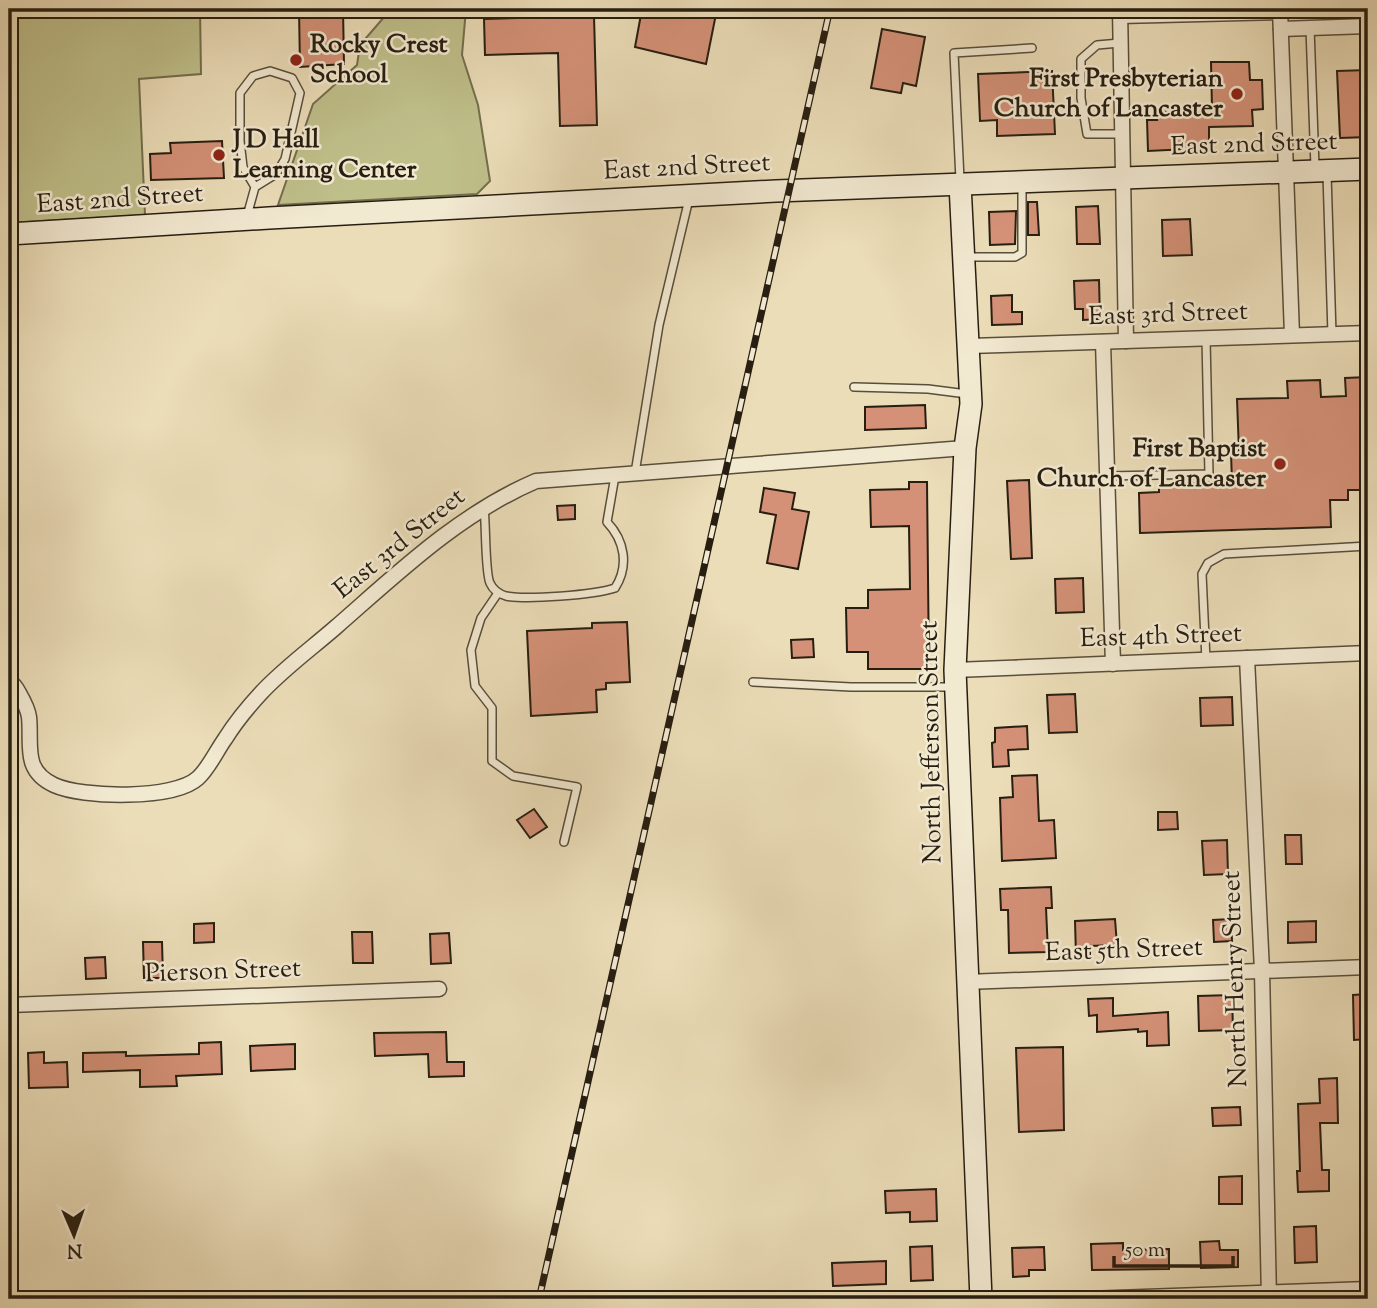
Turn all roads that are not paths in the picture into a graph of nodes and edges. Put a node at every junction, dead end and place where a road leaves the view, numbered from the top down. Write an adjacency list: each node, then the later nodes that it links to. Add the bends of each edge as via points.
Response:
1 (1280, 10): 2 (street); 5 (street)
2 (1120, 12): 6 (street)
3 (1368, 26): 4 (street)
4 (1310, 28): 5 (street); 10 (lane)
5 (1281, 29): 11 (street)
6 (1120, 43): 8 (street); 8 (lane, via 1097,45 1081,59 1081,99 1087,134)
7 (1032, 48): 14 (lane, via 954,53)
8 (1121, 134): 12 (street)
9 (1368, 169): 10 (street, East 2nd Street)
10 (1321, 171): 11 (street, East 2nd Street); 21 (lane)
11 (1286, 172): 12 (street, East 2nd Street); 22 (street)
12 (1122, 178): 13 (street, East 2nd Street); 24 (street)
13 (1021, 182): 14 (street, East 2nd Street); 19 (lane, via 1022,253)
14 (960, 184): 16 (street, East 2nd Street); 19 (street, North Jefferson Street)
15 (255, 187): 15 (lane, via 276,174 285,159 300,93 292,78 270,71 253,76 240,93 243,167); 17 (lane)
16 (690, 195): 17 (street, East 2nd Street); 30 (lane, via 659,326)
17 (246, 219): 18 (street, East 2nd Street)
18 (9, 234)
19 (964, 257): 26 (street, North Jefferson Street)
20 (1368, 333): 21 (street, East 3rd Street)
21 (1332, 334): 22 (street, East 3rd Street)
22 (1292, 335): 23 (street, East 3rd Street)
23 (1206, 338): 24 (street, East 3rd Street); 32 (lane, via 1209,474)
24 (1125, 341): 25 (street, East 3rd Street)
25 (1103, 342): 26 (street, East 3rd Street); 32 (street)
26 (969, 346): 28 (street, North Jefferson Street)
27 (854, 387): 28 (lane)
28 (971, 394): 29 (street, North Jefferson Street)
29 (965, 448): 30 (street, East 3rd Street); 40 (street, North Jefferson Street)
30 (635, 473): 31 (street, East 3rd Street)
31 (615, 475): 33 (street, East 3rd Street, via 536,481); 35 (lane, via 607,522 620,540 624,562 615,588 600,593)
32 (1107, 476): 39 (street)
33 (484, 507): 35 (lane, via 488,579); 41 (street, East 3rd Street, via 423,552 263,691 198,778 174,790 90,794 57,787 38,777 28,738 29,716)
34 (1368, 546): 38 (lane, via 1224,554 1208,562 1202,574)
35 (498, 593): 43 (lane, via 481,618 471,650 475,686 492,708 492,761 513,776 577,787)
36 (1368, 653): 37 (street, East 4th Street)
37 (1247, 658): 38 (street, East 4th Street); 45 (street, North Henry Street)
38 (1206, 660): 39 (street, East 4th Street)
39 (1113, 664): 40 (street, East 4th Street)
40 (956, 678): 42 (lane, via 851,687); 46 (street, North Jefferson Street)
41 (9, 681)
42 (753, 682)
43 (564, 842)
44 (1368, 967): 45 (street, East 5th Street)
45 (1262, 971): 46 (street, East 5th Street); 50 (street, North Henry Street)
46 (966, 982): 51 (street, North Jefferson Street)
47 (439, 989): 48 (street, Pierson Street)
48 (9, 1005)
49 (1368, 1289): 50 (street)
50 (1269, 1296): 52 (street)
51 (981, 1299)
52 (1087, 1299)

